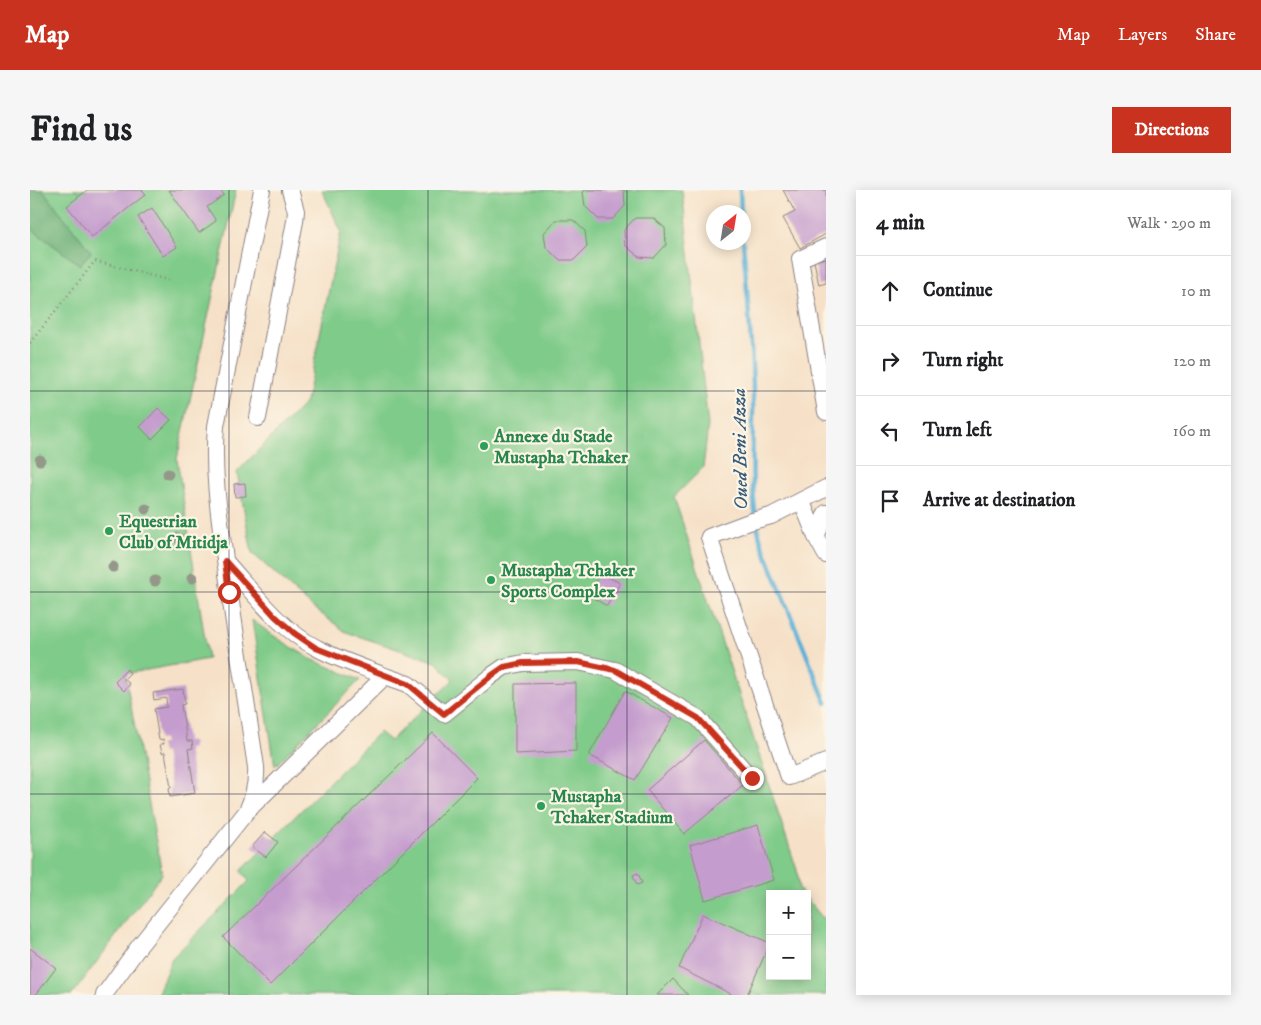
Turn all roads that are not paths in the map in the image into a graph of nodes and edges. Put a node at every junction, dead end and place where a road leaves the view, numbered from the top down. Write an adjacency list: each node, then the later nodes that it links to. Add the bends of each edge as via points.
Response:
1 (262, 190): 11 (street, via 216,426 214,474)
2 (290, 190): 5 (street, via 296,211 295,221)
3 (826, 247): 4 (street, via 800,259)
4 (826, 412)
5 (258, 418)
6 (826, 488): 7 (street)
7 (802, 502): 9 (street); 13 (street, via 772,516 709,537 789,777)
8 (826, 513): 9 (street)
9 (816, 537): 10 (street)
10 (826, 555)
11 (225, 561): 12 (street, via 294,633 316,648); 15 (street, via 256,767 255,790)
12 (385, 676): 14 (street, via 408,684 444,714 504,667 523,663 578,662 615,670 698,718); 15 (street)
13 (826, 762)
14 (752, 778)
15 (247, 811): 16 (street)
16 (140, 945): 17 (street); 18 (street)
17 (104, 995)
18 (119, 995)

